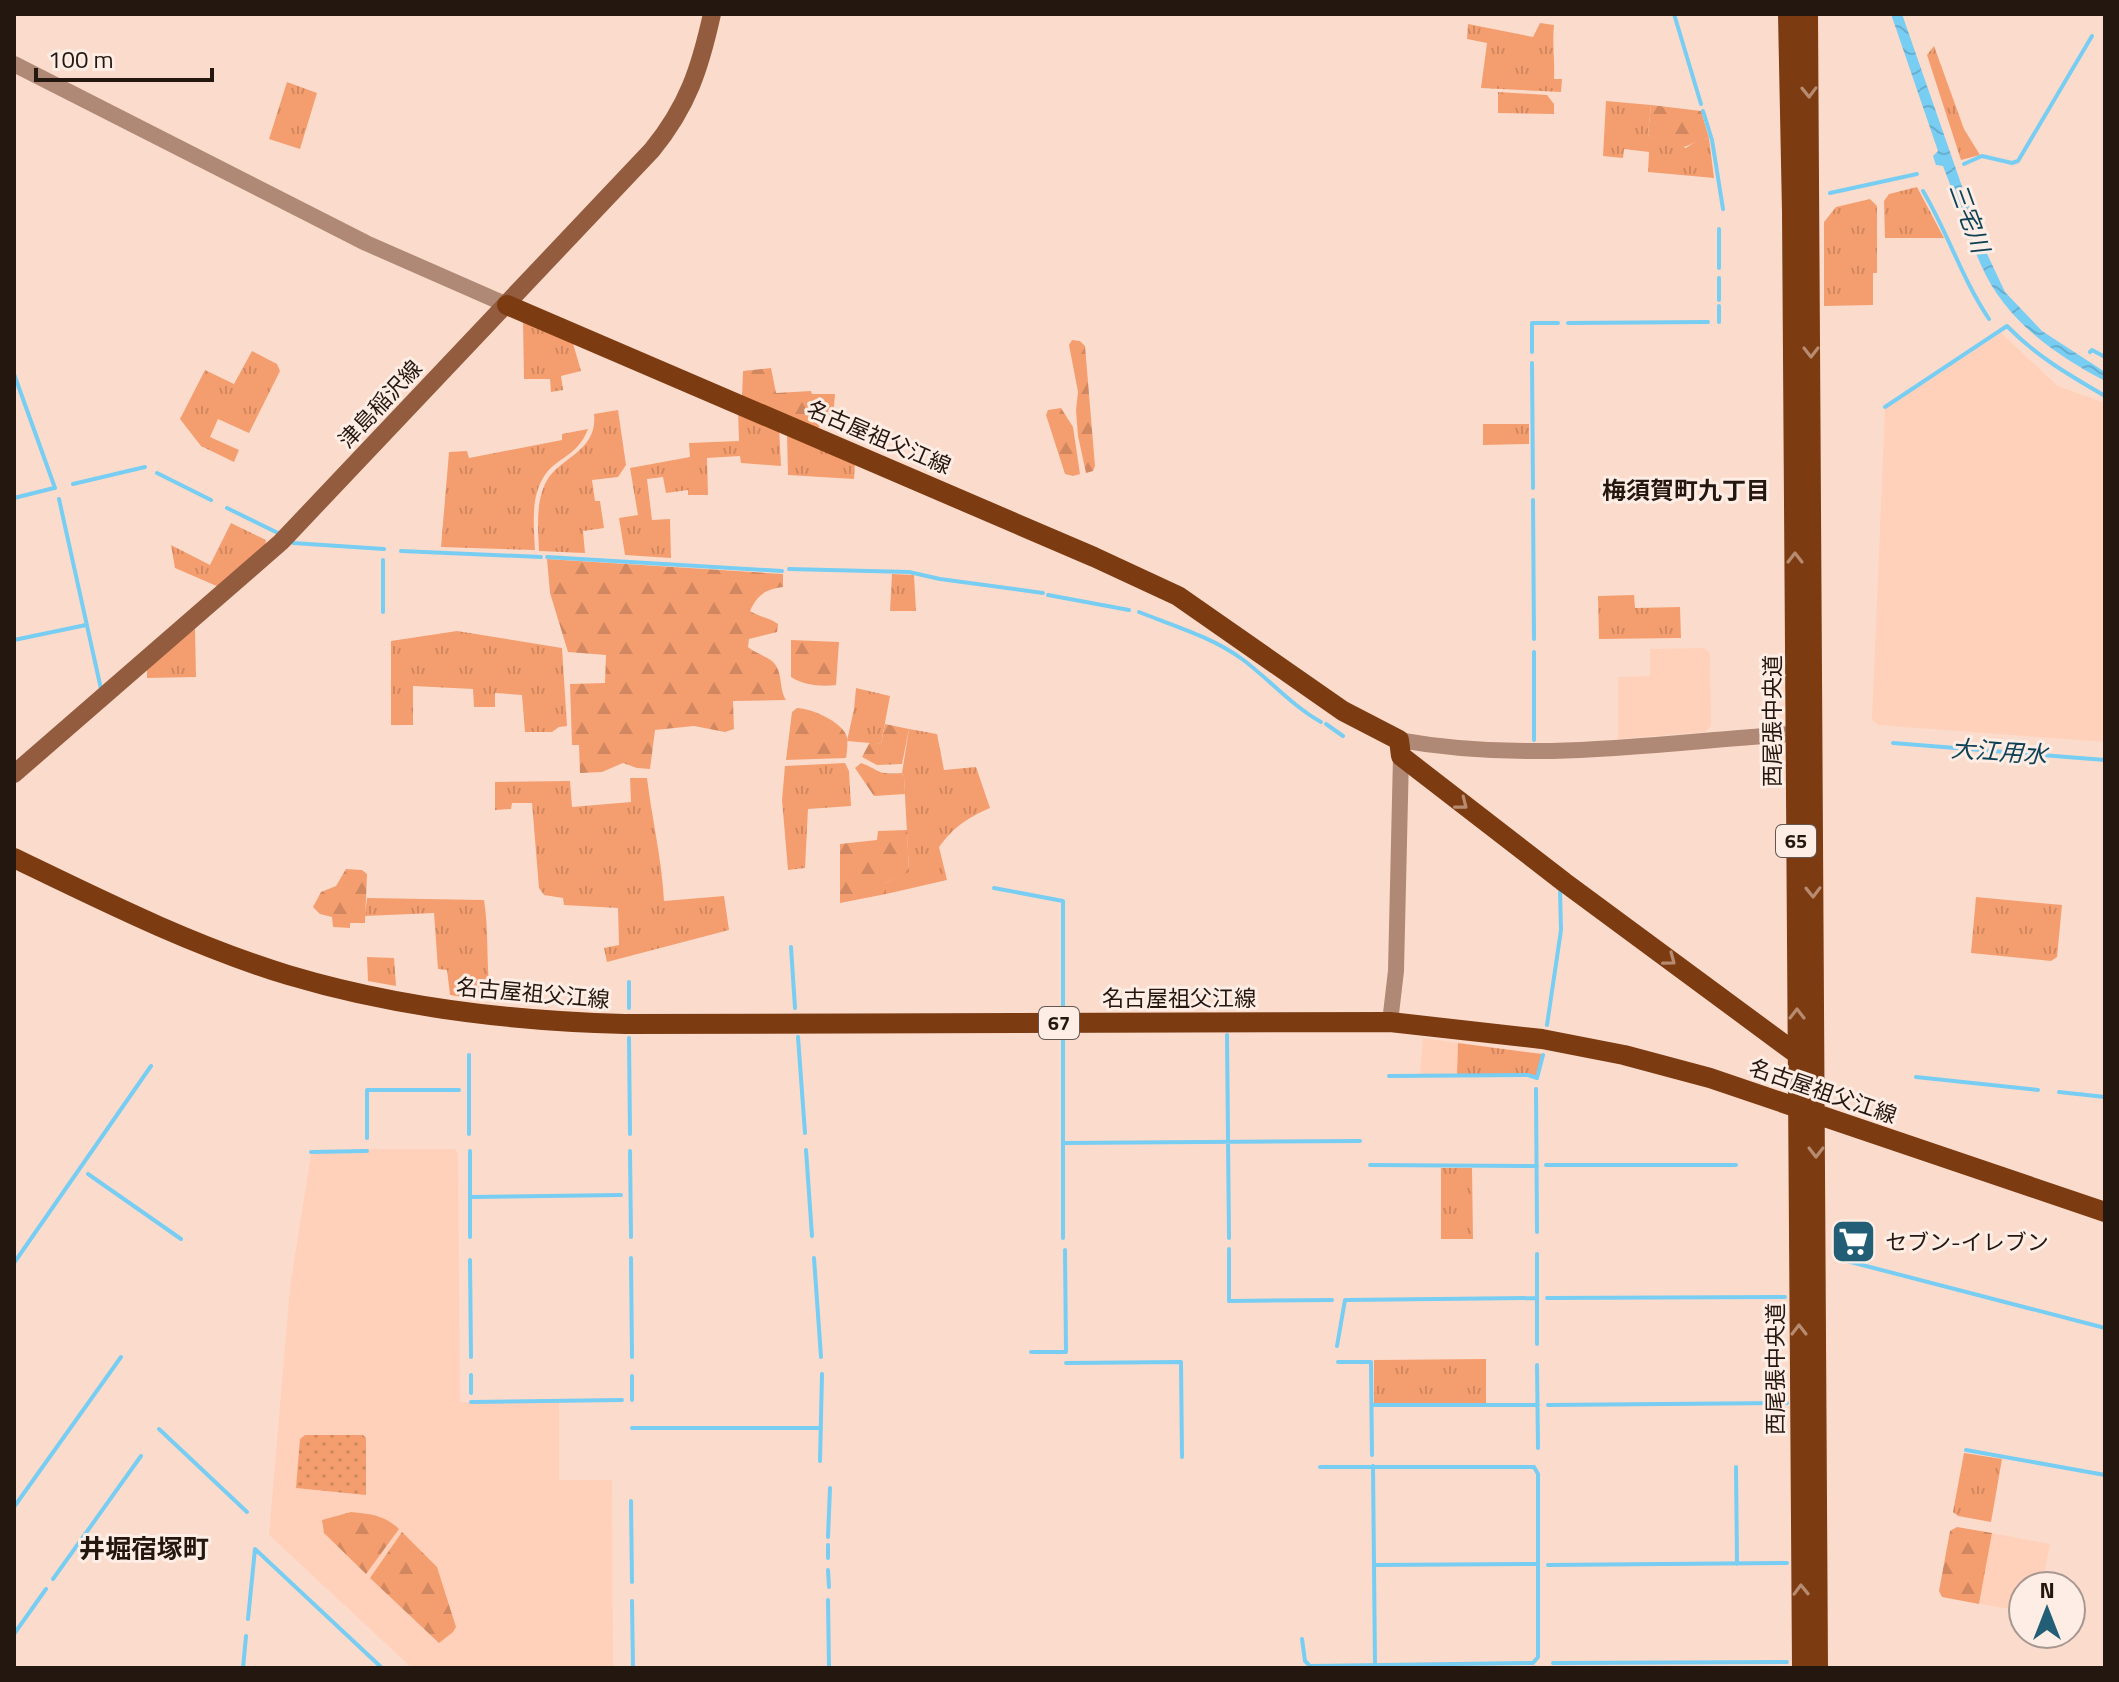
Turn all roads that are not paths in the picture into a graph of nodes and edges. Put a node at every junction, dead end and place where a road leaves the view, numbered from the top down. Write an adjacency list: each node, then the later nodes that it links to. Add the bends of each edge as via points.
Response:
1 (712, 14): 5 (main road, 津島稲沢線, via 694,84 670,128)
2 (1788, 14): 6 (main road, 西尾張中央道 / 65, one-way to 2)
3 (1808, 14): 6 (main road, 西尾張中央道 / 65, one-way to 6, via 1811,208)
4 (14, 64): 5 (street, via 366,243)
5 (507, 305): 7 (main road, 名古屋祖父江線, via 1178,596); 8 (main road, 津島稲沢線, via 281,542)
6 (1803, 733): 7 (street, via 1552,753); 11 (main road, 西尾張中央道 / 65, one-way to 6); 12 (main road, 西尾張中央道 / 65, one-way to 12)
7 (1400, 748): 10 (street, via 1396,971); 11 (main road, 名古屋祖父江線, one-way to 11, via 1564,882)
8 (14, 774)
9 (14, 858): 10 (main road, 名古屋祖父江線 / 67, via 142,920 275,970 370,996 464,1012 625,1024)
10 (1390, 1022): 12 (main road, 名古屋祖父江線 / 67, via 1542,1039 1624,1055)
11 (1797, 1054): 12 (main road, 西尾張中央道 / 65)
12 (1807, 1111): 13 (main road, 名古屋祖父江線 / 67); 14 (main road, 西尾張中央道 / 65, one-way to 12); 15 (main road, 西尾張中央道 / 65, one-way to 15)
13 (2105, 1212)
14 (1802, 1668)
15 (1818, 1668)

